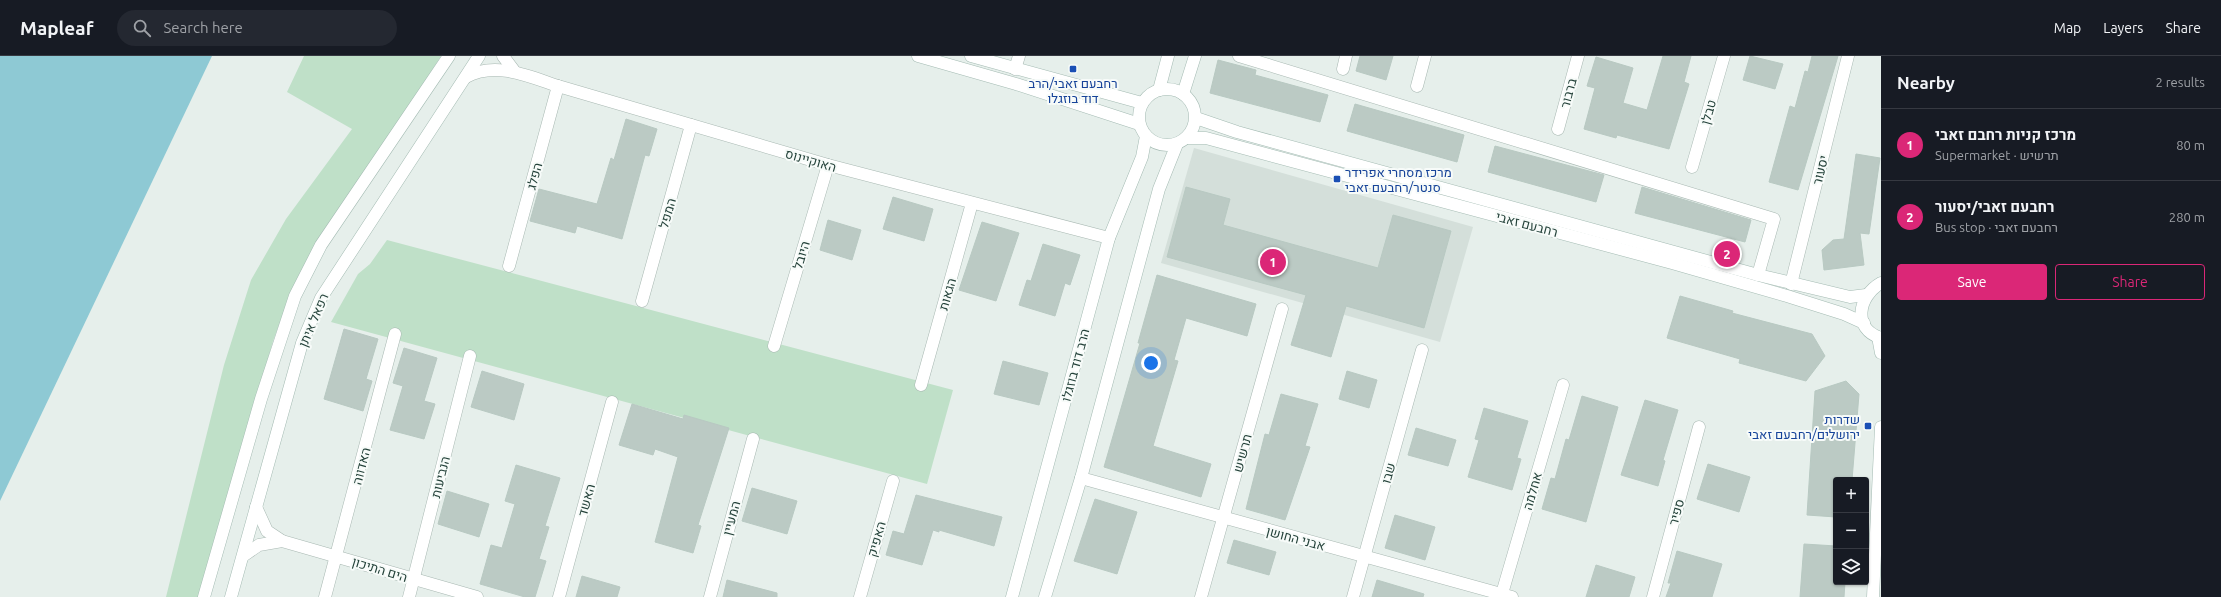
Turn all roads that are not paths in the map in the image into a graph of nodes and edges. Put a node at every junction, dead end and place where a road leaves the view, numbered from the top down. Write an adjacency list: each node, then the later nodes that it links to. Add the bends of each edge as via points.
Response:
1 (449, 56): 64 (street, רפאל איתן, via 321,245 295,296 260,399)
2 (479, 56): 18 (street, רפאל איתן)
3 (503, 56): 17 (street)
4 (918, 56): 25 (street, via 1016,84)
5 (971, 56): 15 (street)
6 (1019, 56): 15 (street)
7 (1168, 56): 21 (street)
8 (1195, 56): 22 (street)
9 (1239, 56): 35 (street, via 1774,219)
10 (1346, 56): 16 (street)
11 (1425, 56): 20 (street)
12 (1578, 56): 27 (street, ברבור)
13 (1724, 56): 31 (street, טבלן)
14 (1848, 56): 37 (street, יסעור)
15 (1015, 69): 23 (street)
16 (1342, 69)
17 (515, 72): 18 (street, האוקיינוס, via 478,70); 19 (street, האוקיינוס)
18 (466, 77): 56 (street, רפאל איתן, via 321,298 302,343)
19 (558, 86): 26 (street, האוקיינוס); 34 (street, הפלג)
20 (1417, 86)
21 (1159, 90): 22 (street, via 1172,89); 23 (street)
22 (1183, 94): 24 (street, via 1192,102)
23 (1142, 103): 25 (street)
24 (1196, 118): 29 (street, via 1194,127); 35 (street, רחבעם זאבי, via 1237,132)
25 (1139, 124): 28 (street)
26 (691, 125): 30 (street, האוקיינוס); 39 (street, המפל)
27 (1558, 129)
28 (1146, 136): 29 (street, via 1160,145); 33 (street, הרב דוד בוזגלו, via 1142,156)
29 (1182, 141): 41 (street, רחבעם זאבי, via 1206,138 1672,263 1794,298); 54 (street, via 1159,189)
30 (828, 165): 32 (street, האוקיינוס); 44 (street, היובל)
31 (1692, 167)
32 (972, 203): 33 (street, האוקיינוס); 48 (street, הגאות)
33 (1109, 238): 72 (street, הרב דוד בוזגלו)
34 (509, 266)
35 (1758, 275): 37 (street, רחבעם זאבי)
36 (1881, 283): 38 (street)
37 (1791, 284): 38 (street, רחבעם זאבי, via 1850,296)
38 (1866, 295): 41 (street, via 1862,309)
39 (642, 301)
40 (1282, 309): 57 (street, תרשיש)
41 (1864, 323): 43 (street, via 1870,332)
42 (395, 334): 60 (street, האדווה)
43 (1880, 338): 46 (street)
44 (774, 346)
45 (1422, 350): 61 (street, שבו)
46 (1881, 354)
47 (470, 356): 62 (street, הנביעות)
48 (921, 385)
49 (1563, 385): 63 (street, אחלמה)
50 (612, 402): 69 (street, האשד)
51 (1699, 427): 76 (street, ספיר)
52 (1881, 427): 77 (street)
53 (753, 439): 70 (street, המעיין)
54 (1081, 478): 57 (street, אבני החושן); 73 (street)
55 (893, 480): 71 (street, האפיק)
56 (256, 507): 58 (street, הים התיכון, via 267,531); 59 (street, רפאל איתן)
57 (1224, 518): 61 (street, אבני החושן); 74 (street, תרשיש)
58 (282, 541): 59 (street, הים התיכון, via 259,545); 60 (street, הים התיכון)
59 (243, 556): 65 (street, רפאל איתן)
60 (337, 556): 62 (street, הים התיכון); 66 (street, האדווה)
61 (1365, 556): 63 (street, אבני החושן); 75 (street, שבו)
62 (414, 579): 67 (street, הנביעות); 68 (street, הים התיכון)
63 (1505, 596)
64 (204, 597)
65 (231, 597)
66 (325, 597)
67 (409, 597)
68 (477, 597)
69 (559, 597)
70 (710, 597)
71 (860, 597)
72 (1012, 597)
73 (1045, 597)
74 (1201, 597)
75 (1353, 597)
76 (1653, 597)
77 (1873, 597)

